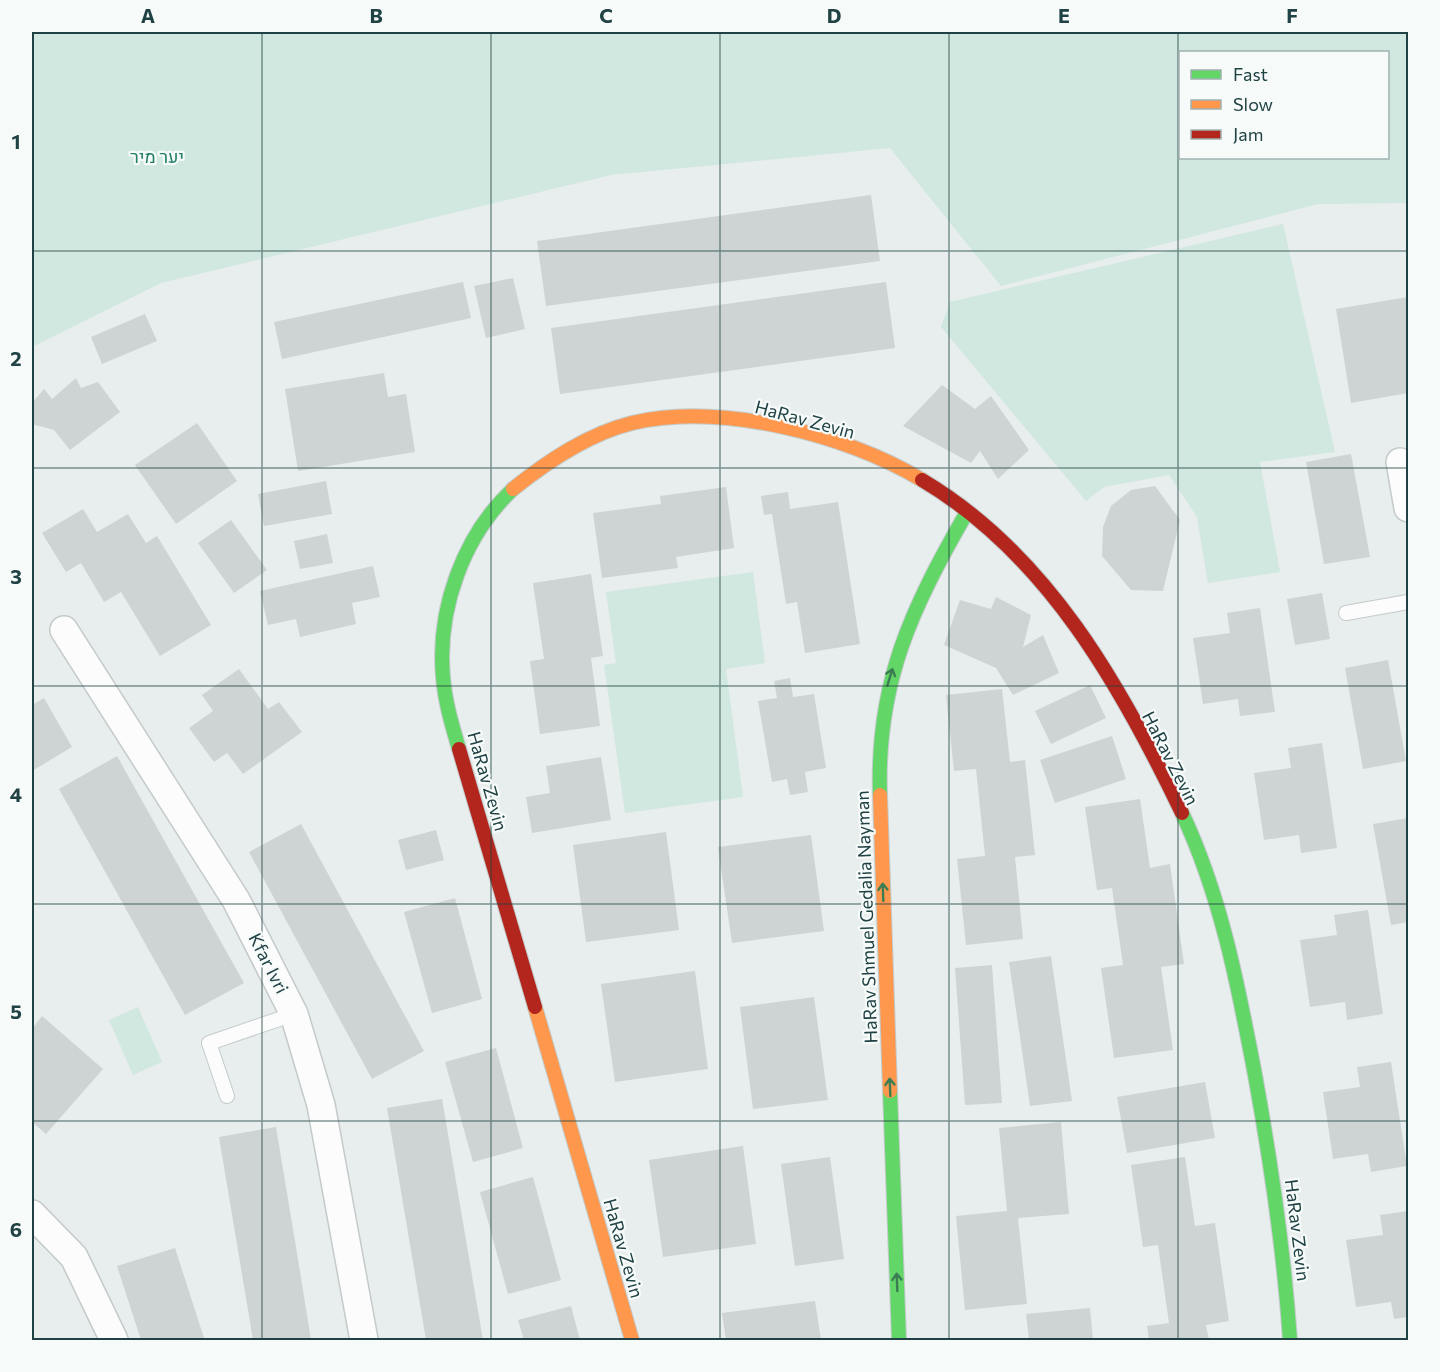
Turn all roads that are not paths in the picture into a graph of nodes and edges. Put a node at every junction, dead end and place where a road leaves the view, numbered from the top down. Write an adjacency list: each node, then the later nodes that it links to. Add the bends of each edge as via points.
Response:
1 (1400, 462): 2 (street)
2 (1408, 508)
3 (967, 512): 12 (street, HaRav Zevin, via 914,475 822,440 765,423 668,417 601,433 559,455 521,482 489,513 464,552 451,590 444,637 442,668 447,703); 13 (street, HaRav Shmuel Gedalia Nayman, one-way to 3, via 880,722 888,681 919,600); 14 (street, HaRav Zevin, via 1023,561 1084,638 1144,741 1200,855 1229,948 1264,1123 1280,1221)
4 (1408, 602): 5 (lane)
5 (1346, 613)
6 (64, 630): 7 (street, Kfar Ivri, via 236,900)
7 (294, 1014): 8 (lane, via 209,1043); 11 (street, Kfar Ivri, via 321,1105)
8 (227, 1096)
9 (32, 1214): 10 (street, via 74,1257)
10 (114, 1341)
11 (364, 1341)
12 (632, 1341)
13 (898, 1341)
14 (1290, 1341)

